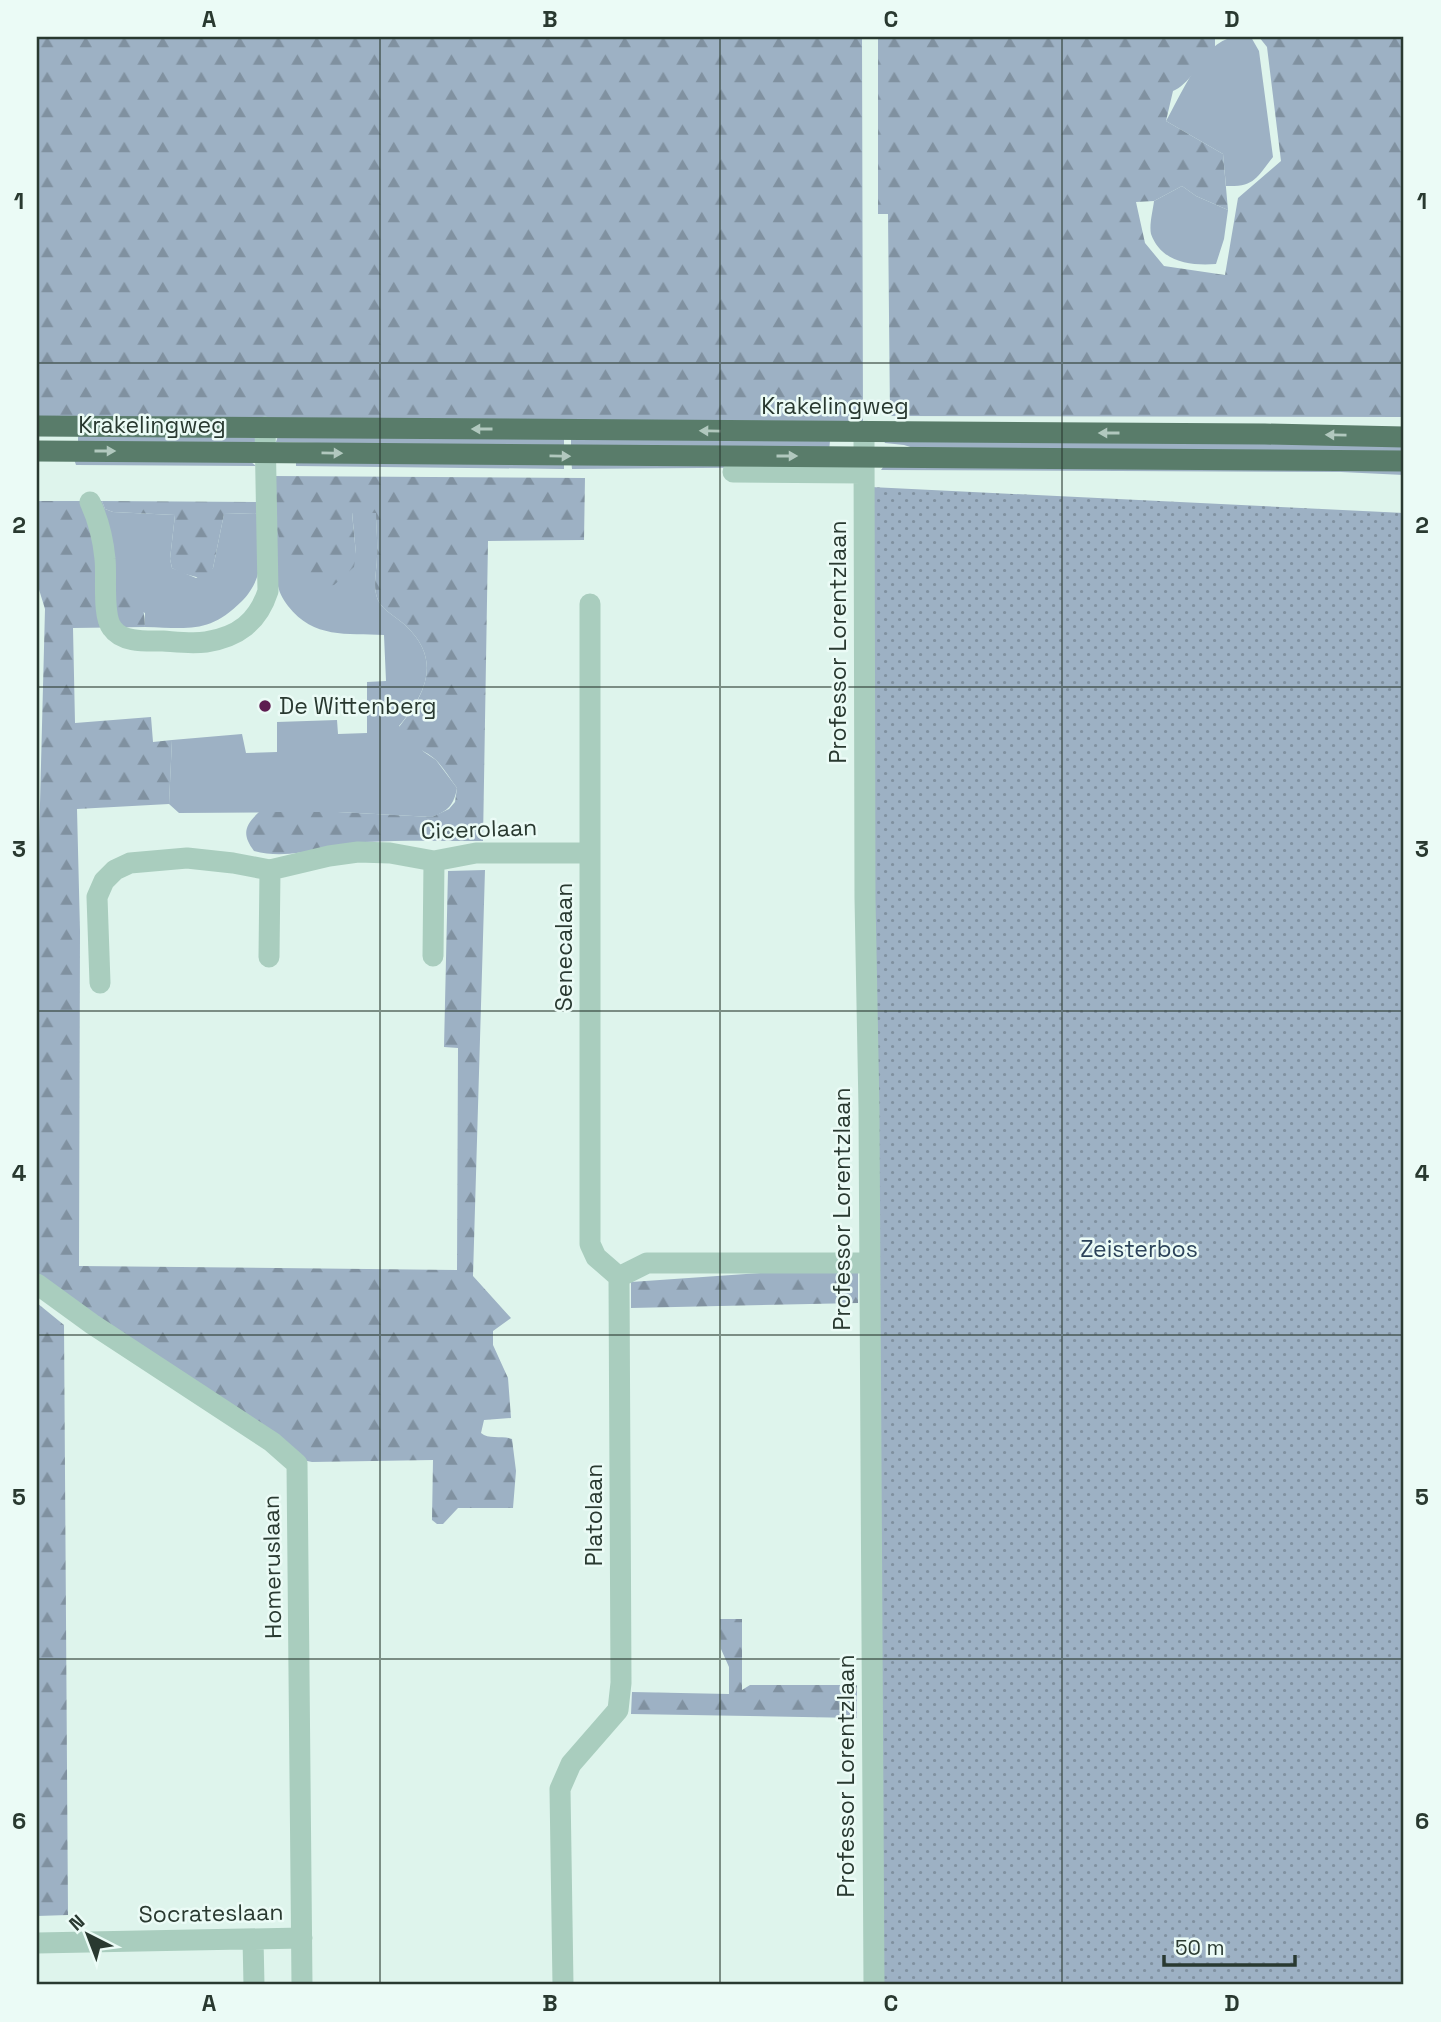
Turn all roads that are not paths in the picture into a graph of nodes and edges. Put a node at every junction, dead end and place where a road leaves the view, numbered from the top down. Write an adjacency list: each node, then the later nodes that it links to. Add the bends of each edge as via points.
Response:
1 (37, 426): 2 (main road, Krakelingweg)
2 (265, 427): 3 (main road, Krakelingweg, one-way to 2); 6 (street)
3 (864, 433): 4 (main road, Krakelingweg, one-way to 3); 8 (street, Professor Lorentzlaan)
4 (1404, 437)
5 (37, 451): 6 (main road, Krakelingweg, one-way to 6)
6 (266, 452): 8 (main road, Krakelingweg, one-way to 8); 10 (street, via 268,591 262,610 226,638 202,643 144,641 122,637 111,628 100,523)
7 (1404, 461): 8 (main road, Krakelingweg)
8 (863, 465): 9 (street, Krakelingweg); 18 (street, Professor Lorentzlaan)
9 (733, 472)
10 (90, 502)
11 (590, 604): 12 (street, Senecalaan)
12 (590, 853): 13 (street, Cicerolaan, via 476,853); 19 (street, Senecalaan, via 590,1244 596,1257)
13 (434, 861): 14 (street, Cicerolaan, via 358,852); 15 (street)
14 (270, 870): 16 (street); 17 (street, Cicerolaan, via 187,858 130,863 115,870 97,897)
15 (433, 956)
16 (269, 957)
17 (100, 983)
18 (868, 1263): 19 (street, via 647,1263); 27 (street, Professor Lorentzlaan)
19 (619, 1277): 26 (street, Platolaan, via 621,1683 618,1710 571,1764 560,1789)
20 (37, 1284): 21 (street, Homeruslaan, via 272,1442 297,1464)
21 (302, 1938): 22 (street, Socrateslaan); 25 (street, Homeruslaan)
22 (253, 1939): 23 (street, Socrateslaan); 24 (street)
23 (37, 1943)
24 (254, 1985)
25 (302, 1985)
26 (563, 1985)
27 (874, 1985)

